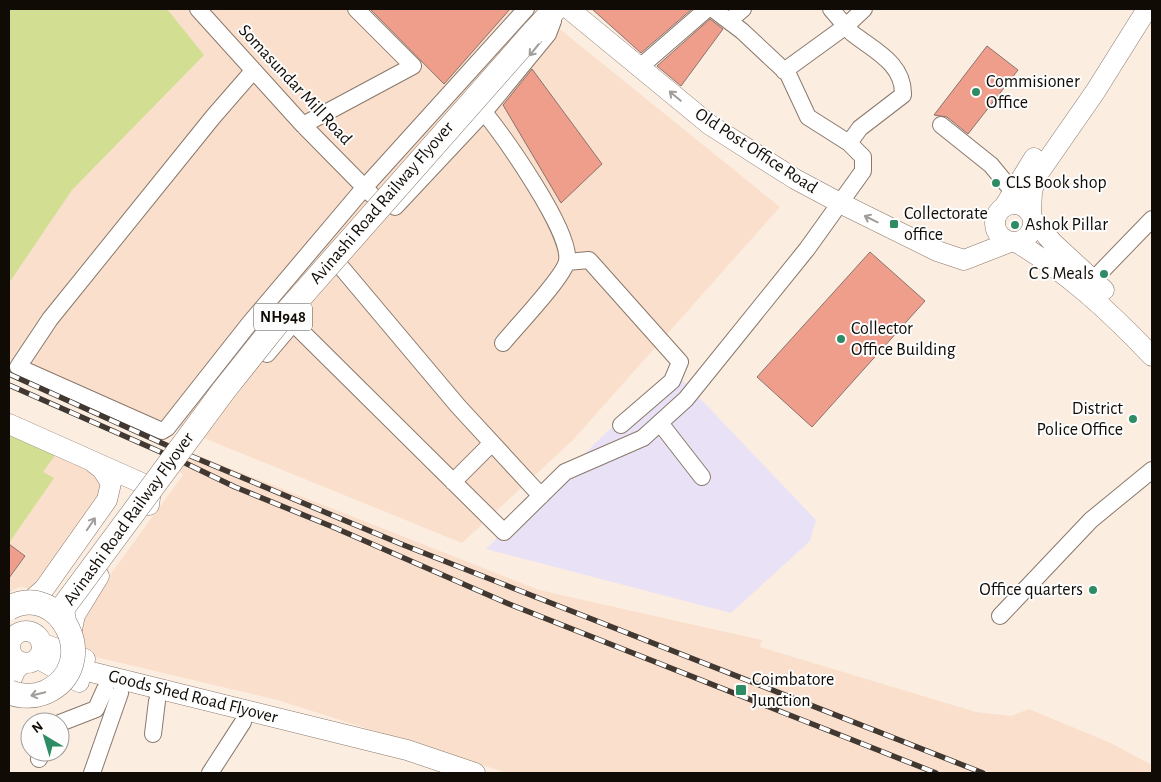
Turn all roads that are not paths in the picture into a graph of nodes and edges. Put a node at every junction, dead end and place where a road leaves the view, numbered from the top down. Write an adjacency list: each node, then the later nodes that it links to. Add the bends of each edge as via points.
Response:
1 (198, 9): 18 (street, Somasundar Mill Road)
2 (356, 9): 20 (street, via 413,66)
3 (541, 9): 14 (highway, Avinashi Road Railway Flyover / NH948)
4 (557, 9): 14 (highway, Avinashi Road Railway Flyover); 19 (street, one-way to 19, via 548,34)
5 (569, 9): 16 (main road, Old Post Office Road)
6 (707, 9): 16 (street)
7 (713, 9): 13 (street)
8 (743, 9): 13 (street)
9 (831, 9): 15 (street)
10 (864, 9): 15 (street)
11 (1134, 9): 25 (main road)
12 (1147, 9): 27 (main road, via 1038,174 1032,191)
13 (729, 21): 17 (street)
14 (528, 22): 23 (street); 48 (highway, Avinashi Road Railway Flyover / NH948, via 278,304)
15 (846, 26): 17 (street); 22 (street, via 896,68 903,87 903,95 860,128)
16 (640, 67): 24 (main road, Old Post Office Road, one-way to 16, via 710,125)
17 (784, 71): 22 (street, via 808,117)
18 (253, 72): 20 (street, Somasundar Mill Road); 38 (street, via 50,319 18,367 162,431)
19 (484, 112): 23 (street); 31 (street, via 505,139 554,221 564,241)
20 (303, 125): 23 (street, Somasundar Mill Road)
21 (941, 125): 25 (street, via 991,166)
22 (849, 143): 24 (street, via 863,157 863,171)
23 (377, 200): 26 (main road); 32 (street); 38 (street, via 249,324)
24 (840, 204): 30 (main road, Old Post Office Road, one-way to 24); 39 (street, via 686,399)
25 (1004, 208): 27 (main road, via 1022,206); 29 (main road, via 999,235); 30 (main road)
26 (362, 216)
27 (1032, 217): 29 (main road, via 1028,237); 33 (main road, via 1053,243)
28 (1152, 219): 33 (street)
29 (1013, 242): 30 (main road); 37 (main road, via 1062,271)
30 (964, 260)
31 (567, 262): 36 (street); 41 (street, via 589,260 680,362 672,381)
32 (341, 267): 34 (street); 42 (street)
33 (1093, 280): 35 (main road)
34 (293, 323): 38 (street, via 203,434); 46 (street)
35 (1152, 340)
36 (503, 342)
37 (1152, 356)
38 (175, 418)
39 (660, 423): 45 (street); 47 (street, via 643,438 565,472)
40 (9, 424): 43 (main road)
41 (621, 425)
42 (492, 443): 46 (street); 47 (street)
43 (90, 460): 48 (main road, one-way to 43, via 44,589 107,500 111,483 102,469); 48 (main road, via 146,485 151,490 147,509 75,615)
44 (1152, 470): 49 (street, via 1091,520)
45 (702, 477)
46 (453, 482): 47 (street, via 504,532)
47 (540, 496)
48 (44, 614): 50 (main road); 51 (highway, bridge, via 74,656)
49 (1000, 616)
50 (26, 651): 52 (main road, via 15,671); 53 (main road, via 79,682); 57 (main road, via 92,661 289,709)
51 (71, 666): 52 (highway, one-way to 52, bridge, via 64,679 41,694 27,696); 57 (main road, Goods Shed Road Flyover)
52 (10, 691)
53 (112, 691): 54 (main road); 55 (street, via 96,709); 59 (street)
54 (156, 701): 56 (main road); 58 (street)
55 (70, 718)
56 (243, 722): 57 (main road, via 281,731); 60 (street)
57 (315, 727): 61 (main road, Goods Shed Road Flyover, via 407,750)
58 (153, 734)
59 (92, 773)
60 (210, 773)
61 (475, 773)

